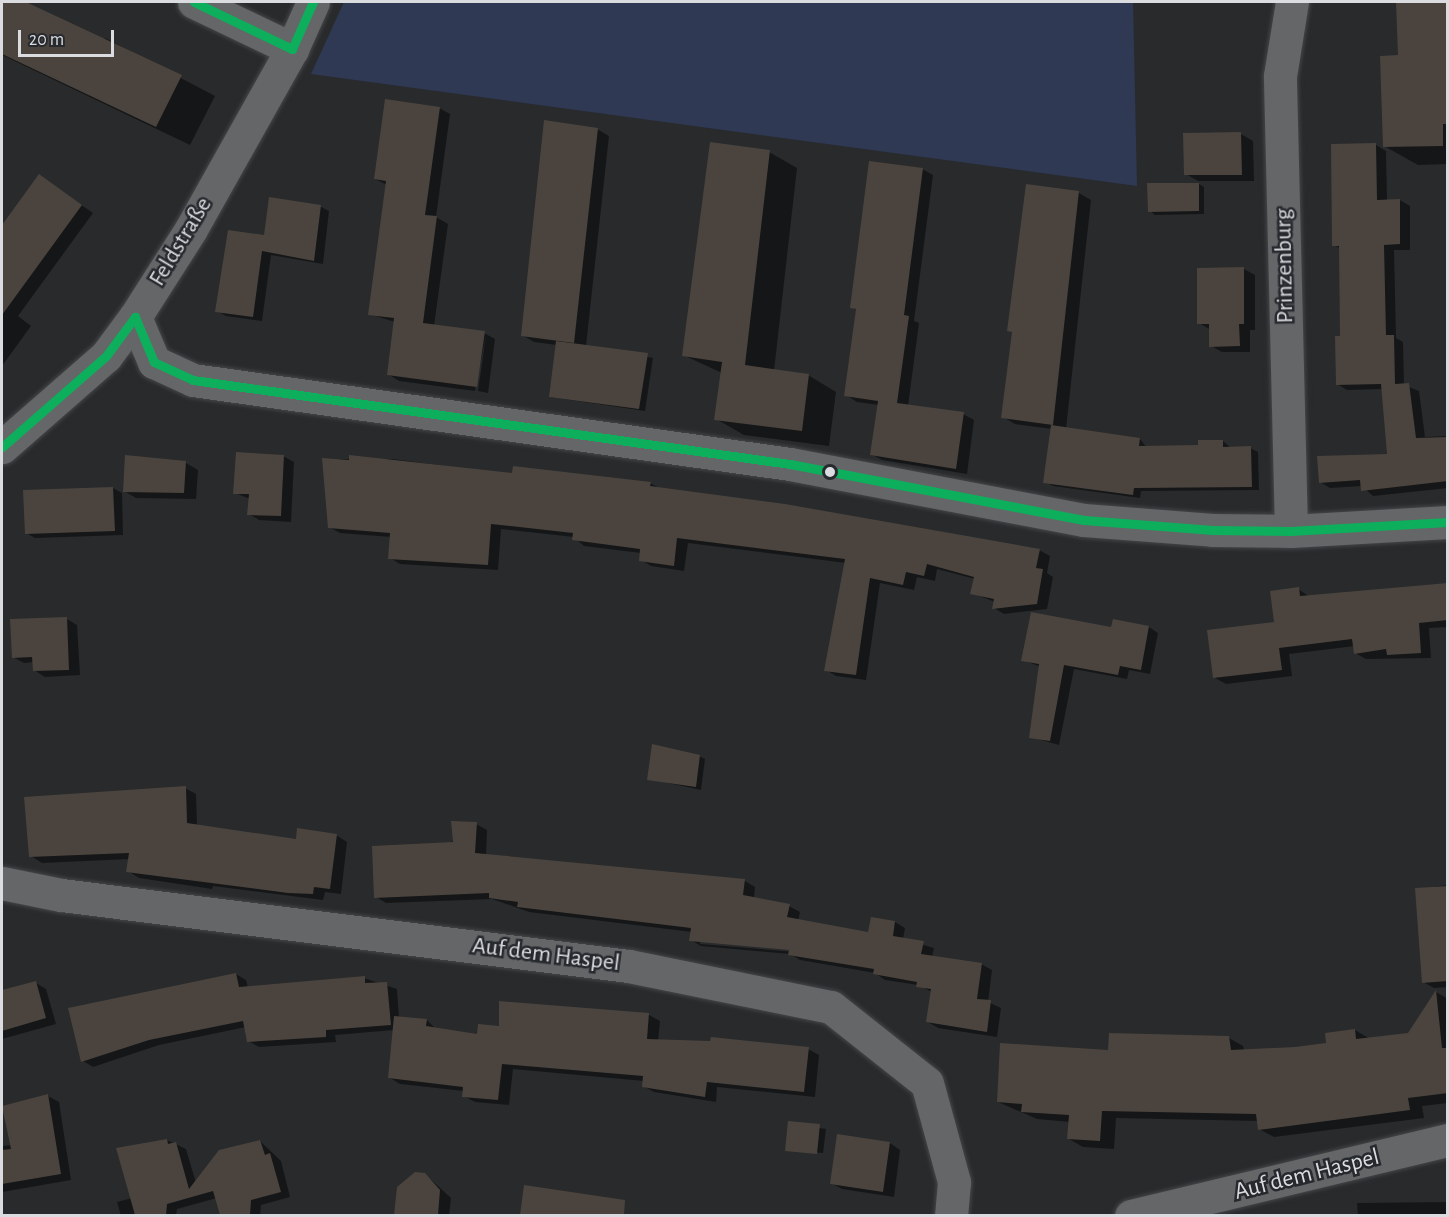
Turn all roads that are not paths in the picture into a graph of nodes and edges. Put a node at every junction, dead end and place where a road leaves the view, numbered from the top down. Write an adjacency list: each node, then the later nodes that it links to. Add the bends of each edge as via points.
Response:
1 (194, 2): 4 (street)
2 (313, 2): 4 (street, Feldstraße)
3 (1292, 2): 8 (street, Prinzenburg, via 1280,76)
4 (292, 49): 5 (street, Feldstraße, via 191,229)
5 (135, 317): 6 (street, Feldstraße, via 106,356); 8 (street, via 154,362 193,380 790,464 1084,520 1213,530)
6 (2, 447)
7 (1448, 522): 8 (street)
8 (1291, 531)
9 (2, 883): 11 (street, Auf dem Haspel, via 61,895 629,966 831,1007 927,1083 954,1182)
10 (1448, 1140): 12 (street, Auf dem Haspel)
11 (951, 1215)
12 (1131, 1215)

